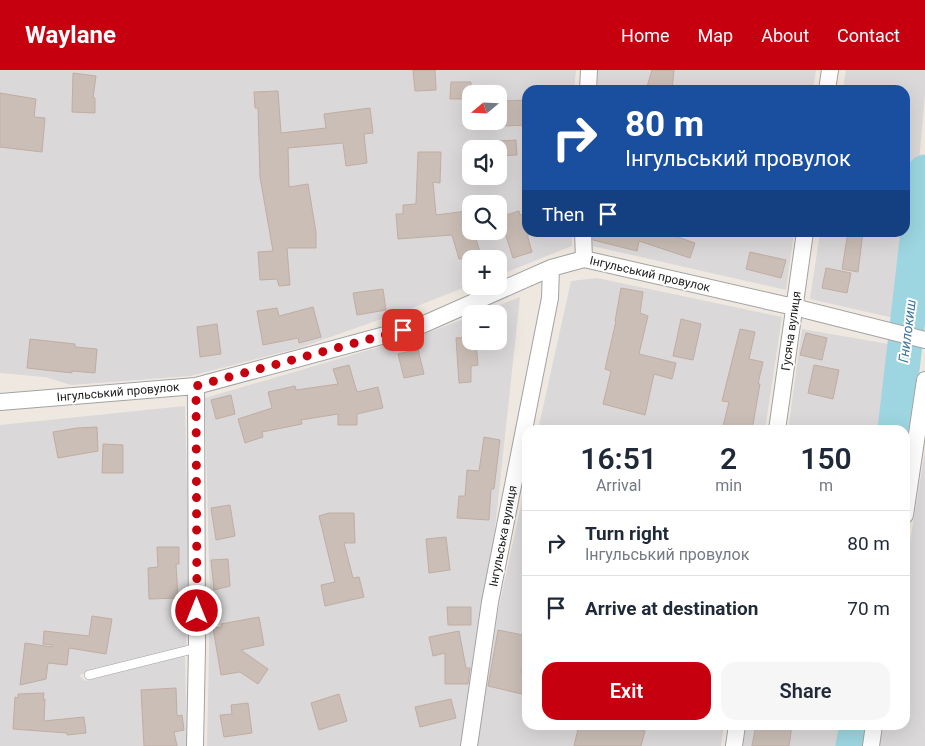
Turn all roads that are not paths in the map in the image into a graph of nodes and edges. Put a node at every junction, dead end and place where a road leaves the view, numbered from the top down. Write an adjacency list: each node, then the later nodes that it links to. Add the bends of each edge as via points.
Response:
1 (589, 70): 3 (street)
2 (830, 70): 4 (street)
3 (588, 85)
4 (828, 85)
5 (583, 237): 7 (street)
6 (805, 237): 9 (street, Гусяча вулиця)
7 (584, 259): 8 (street, Інгульський провулок); 9 (street, Інгульський провулок)
8 (551, 268): 12 (street, Інгульський провулок, via 422,325); 14 (street, Інгульська вулиця, via 550,298)
9 (794, 307): 10 (street, Інгульський провулок); 15 (street, Гусяча вулиця)
10 (924, 339)
11 (925, 380): 17 (street)
12 (196, 386): 13 (street, Інгульський провулок); 18 (street)
13 (0, 402)
14 (525, 425)
15 (778, 425)
16 (522, 440): 23 (street, Інгульська вулиця, via 490,602)
17 (910, 481)
18 (197, 648): 19 (lane); 22 (street)
19 (89, 675)
20 (736, 730): 24 (street)
21 (873, 730): 25 (street)
22 (195, 746)
23 (469, 746)
24 (734, 746)
25 (871, 746)

